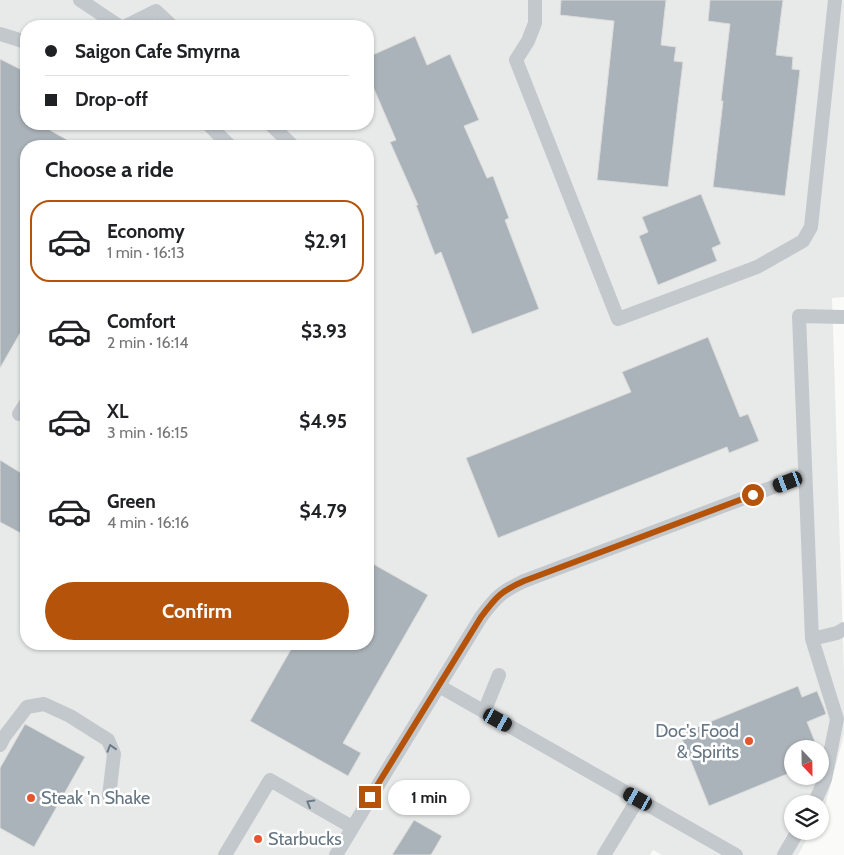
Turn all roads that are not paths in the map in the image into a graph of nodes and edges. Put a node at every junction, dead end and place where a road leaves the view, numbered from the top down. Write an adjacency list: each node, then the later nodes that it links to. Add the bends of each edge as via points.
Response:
1 (80, 0): 4 (lane)
2 (535, 0): 3 (lane, via 535,23 516,60 618,319 757,267 803,241 811,227)
3 (835, 0)
4 (110, 20)
5 (137, 20): 6 (lane, via 156,10)
6 (166, 20)
7 (0, 34): 8 (lane)
8 (20, 40)
9 (214, 130): 11 (lane)
10 (276, 130): 12 (lane)
11 (224, 140)
12 (287, 140)
13 (844, 317): 14 (lane, via 800,316)
14 (806, 475): 16 (lane); 18 (lane, via 508,588 494,599 481,617)
15 (842, 633): 16 (lane)
16 (812, 639): 21 (lane, via 837,719 825,779)
17 (498, 675): 19 (lane)
18 (439, 686): 19 (lane); 24 (lane)
19 (484, 712): 23 (lane)
20 (0, 745): 22 (lane, one-way to 20, via 114,754 108,740 70,716 44,704 27,707)
21 (818, 795)
22 (109, 796)
23 (638, 799): 28 (lane); 29 (lane)
24 (352, 827): 26 (lane, one-way to 26, via 270,780); 27 (lane)
25 (793, 840): 30 (lane)
26 (225, 855)
27 (336, 855)
28 (604, 855)
29 (736, 855)
30 (784, 855)

